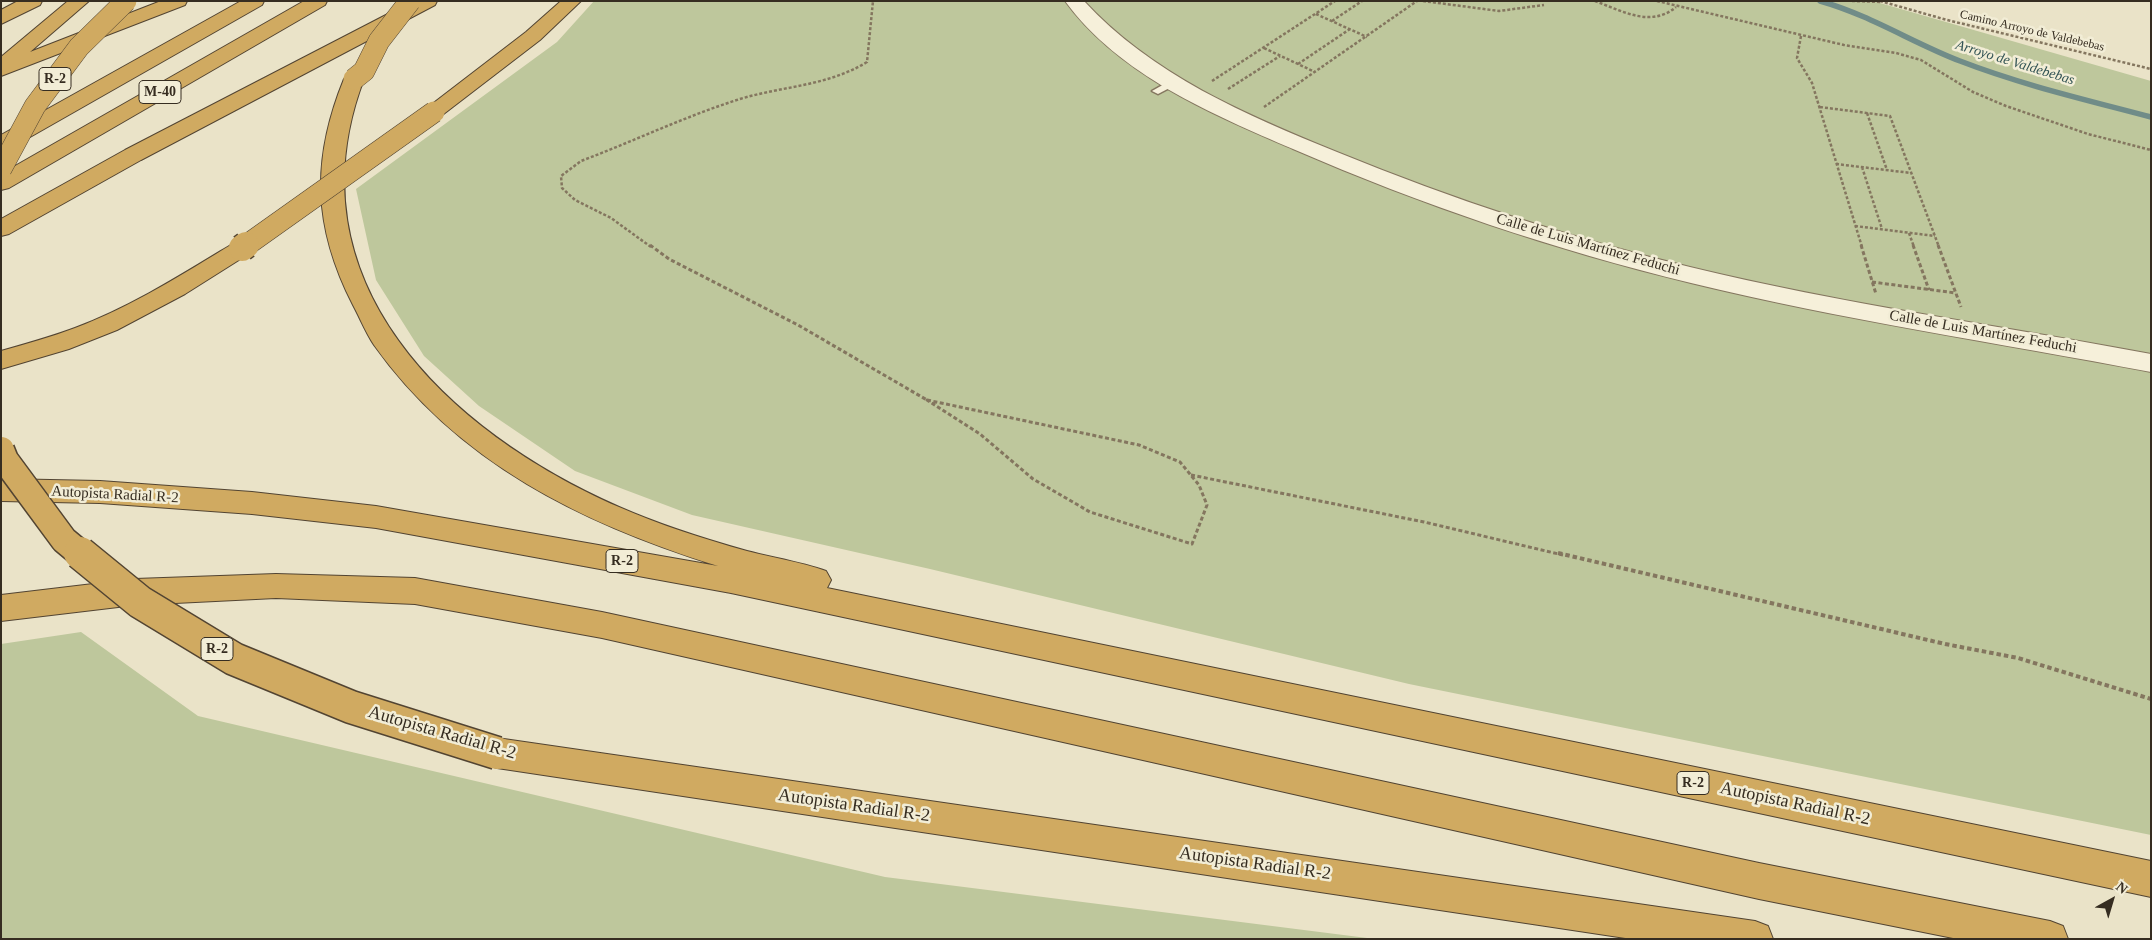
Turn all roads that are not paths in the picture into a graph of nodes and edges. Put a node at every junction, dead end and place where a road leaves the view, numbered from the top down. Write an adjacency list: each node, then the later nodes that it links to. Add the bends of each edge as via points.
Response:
1 (33, 1): 12 (highway)
2 (80, 1): 13 (highway)
3 (126, 1): 16 (highway, R-2, bridge, via 79,47 35,106)
4 (178, 1): 13 (highway)
5 (255, 1): 15 (highway, M-40)
6 (318, 1): 17 (highway, M-40)
7 (400, 1): 14 (highway, Autopista Radial R-2 / R-2, via 367,46)
8 (410, 1): 14 (highway, bridge, via 379,41 364,71)
9 (428, 1): 18 (highway, via 133,155)
10 (572, 1): 19 (highway, bridge, via 434,112 242,248 138,309 61,343)
11 (1074, 1): 20 (street, Calle de Luis Martínez Feduchi, via 1120,46 1184,91 1365,173 1478,214 1706,279)
12 (1, 18)
13 (1, 69)
14 (354, 79): 24 (highway, Autopista Radial R-2 / R-2, via 335,144 332,204 342,256 360,304 382,340 422,389 466,430 517,466 598,510 651,533 724,557 1204,665)
15 (1, 144)
16 (1, 169)
17 (1, 183)
18 (1, 229)
19 (1, 360)
20 (2151, 363)
21 (1, 450): 26 (highway, Autopista Radial R-2 / R-2, bridge, via 64,540 140,602 234,659 351,707 497,753)
22 (1, 490): 24 (highway, Autopista Radial R-2 / R-2, via 100,492 242,502 376,517 731,581)
23 (1, 608): 27 (highway, via 135,592 276,586 415,591 602,625 1759,881)
24 (1235, 685): 25 (highway, Autopista Radial R-2 / R-2)
25 (2151, 879)
26 (1755, 939)
27 (2050, 939)

